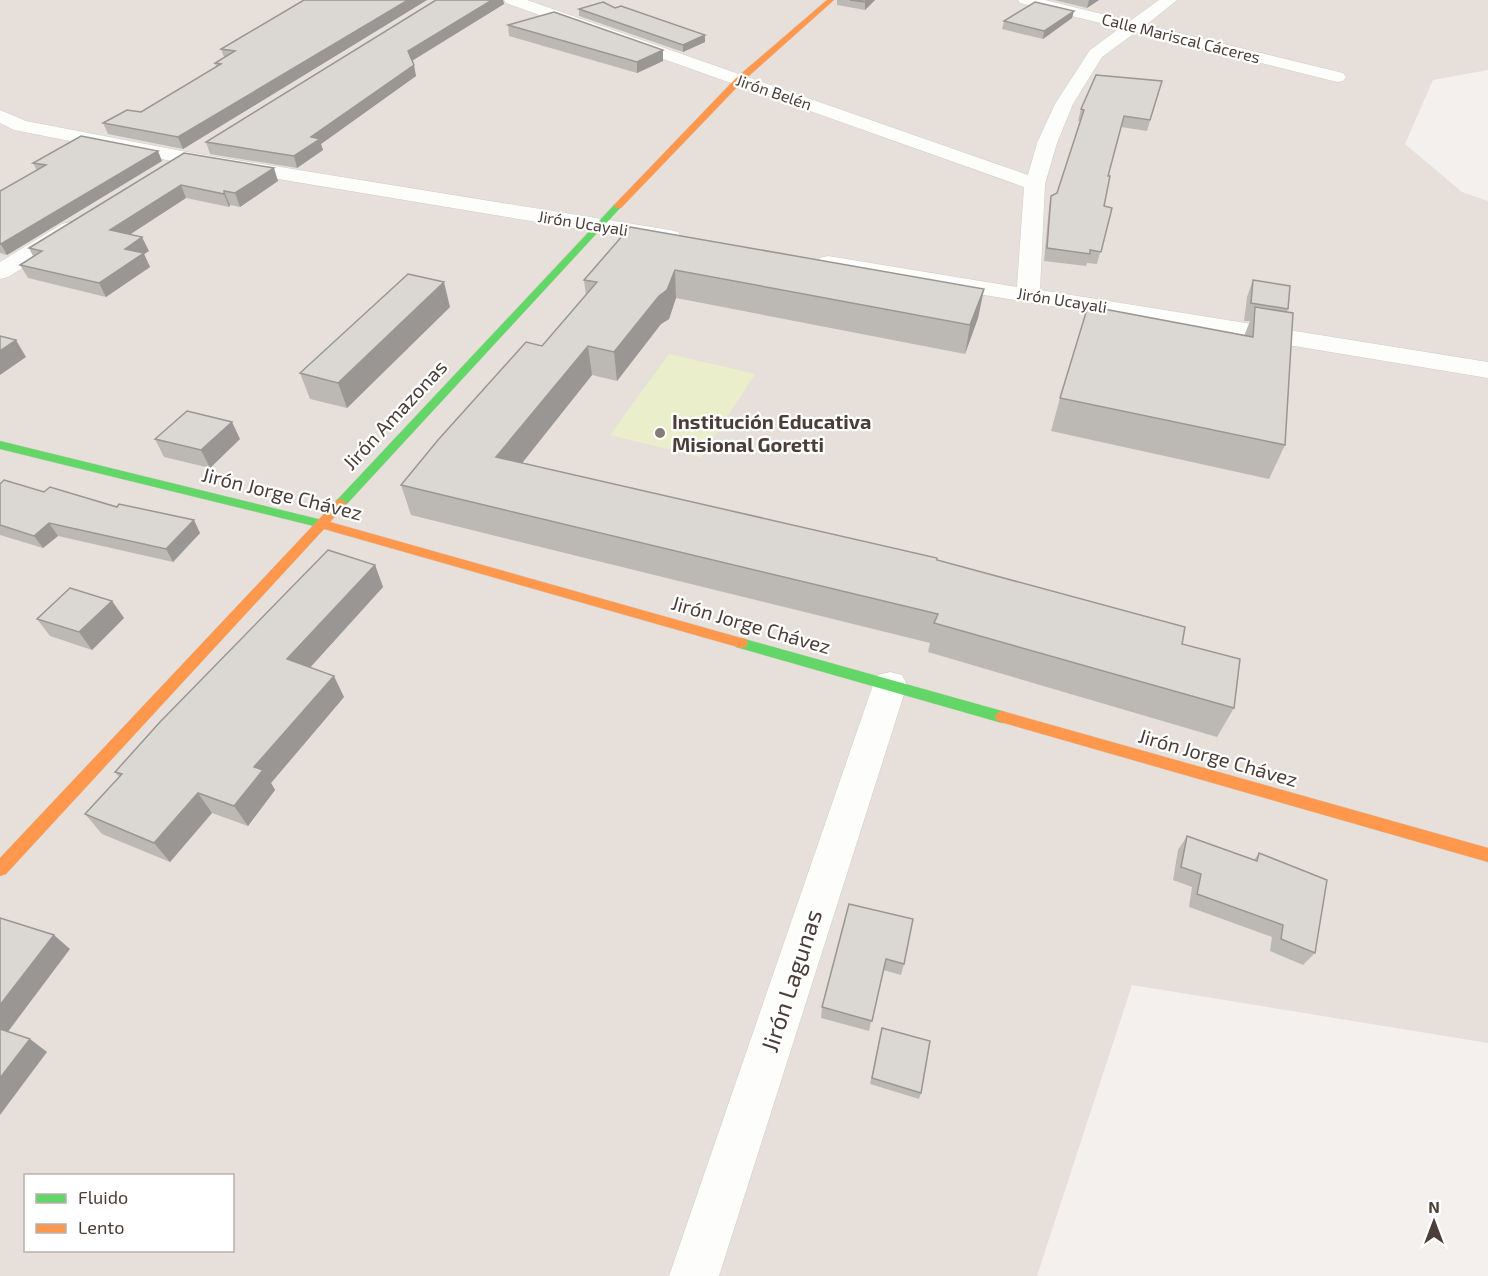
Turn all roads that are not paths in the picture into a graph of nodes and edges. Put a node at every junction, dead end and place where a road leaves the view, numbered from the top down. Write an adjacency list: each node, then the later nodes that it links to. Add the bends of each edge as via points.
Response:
1 (512, 0): 7 (street, Jirón Belén)
2 (831, 0): 7 (street, Jirón Amazonas)
3 (1026, 0): 5 (street, Calle Mariscal Cáceres)
4 (1169, 0): 5 (street)
5 (1132, 26): 6 (street, Calle Mariscal Cáceres); 12 (street, via 1096,54 1081,75 1047,143)
6 (1337, 78)
7 (739, 80): 12 (street, Jirón Belén); 14 (street, Jirón Amazonas)
8 (0, 116): 10 (street, Jirón Ucayali, via 21,126)
9 (207, 145): 10 (street)
10 (187, 158): 11 (street); 14 (street, Jirón Ucayali)
11 (167, 170)
12 (1035, 184): 18 (street)
13 (88, 218): 17 (street)
14 (599, 226): 15 (street, Jirón Ucayali); 21 (street, Jirón Amazonas)
15 (691, 241)
16 (807, 259): 18 (street, Jirón Ucayali)
17 (0, 272)
18 (1028, 295): 19 (street, Jirón Ucayali)
19 (1488, 370)
20 (0, 445): 21 (street, Jirón Jorge Chávez)
21 (320, 523): 22 (street, Jirón Jorge Chávez); 24 (street, Jirón Amazonas)
22 (890, 685): 23 (street, Jirón Jorge Chávez); 25 (street, Jirón Lagunas)
23 (1488, 855)
24 (0, 869)
25 (693, 1276)

